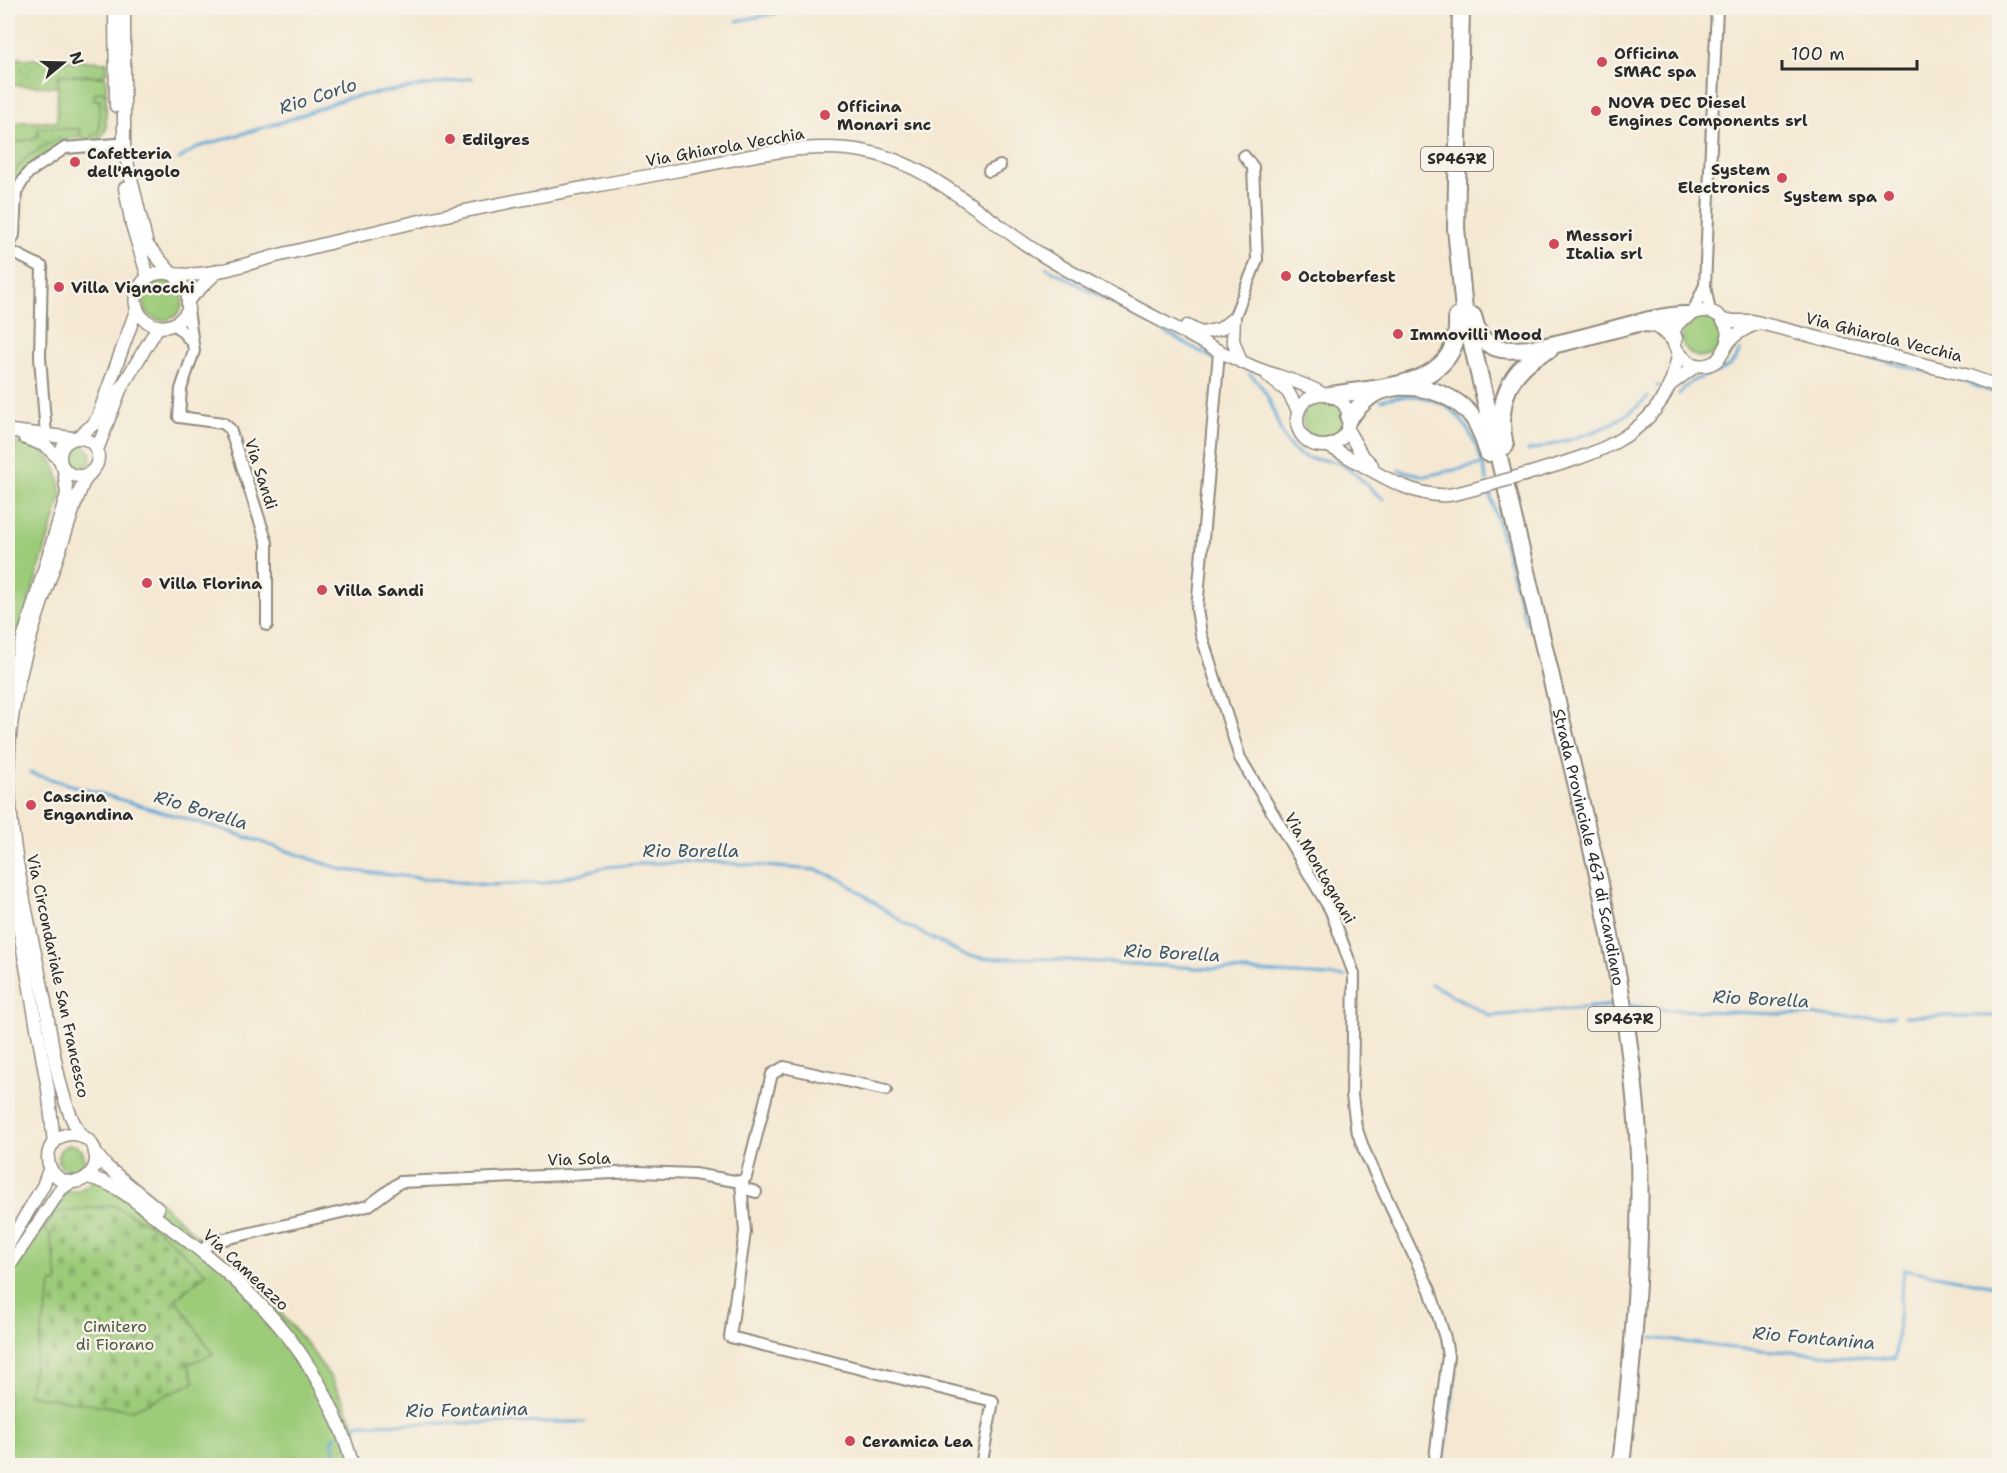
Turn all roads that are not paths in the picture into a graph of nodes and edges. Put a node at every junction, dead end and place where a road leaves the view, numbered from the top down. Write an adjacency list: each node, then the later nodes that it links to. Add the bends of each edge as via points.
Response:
1 (116, 8): 6 (street)
2 (124, 8): 13 (street, via 124,149 147,245)
3 (1461, 8): 10 (highway, Strada Provinciale 467 di Scandiano / SP467R)
4 (1469, 8): 10 (highway, Strada Provinciale 467 di Scandiano / SP467R)
5 (1717, 8): 15 (street)
6 (117, 144): 11 (street, via 65,148 28,172 16,192 14,235); 14 (street, via 132,225)
7 (1244, 156): 20 (street, via 1253,167 1257,260)
8 (1000, 166): 9 (street)
9 (988, 171)
10 (1460, 204): 29 (highway, via 1468,287 1478,333 1490,345 1503,350); 39 (highway, via 1453,215 1458,335 1453,352 1430,374 1413,380); 50 (highway, Strada Provinciale 467 di Scandiano / SP467R, via 1459,270 1464,310)
11 (8, 249): 43 (street, via 42,267 40,372)
12 (219, 270): 13 (street, Via Ghiarola Vecchia); 16 (street); 26 (street, Via Ghiarola Vecchia, via 465,211 782,151 850,149 881,155 931,178 1040,254)
13 (173, 275): 14 (street, via 160,273); 16 (street, via 185,284)
14 (148, 277): 17 (street, via 137,292)
15 (1705, 286): 18 (street); 19 (street)
16 (189, 304): 23 (street); 30 (street, Via Sandi)
17 (137, 308): 25 (street, via 145,321); 44 (street, via 98,417)
18 (1710, 312): 19 (street); 21 (street, Via Ghiarola Vecchia)
19 (1690, 313): 22 (highway); 32 (street, Via Ghiarola Vecchia, via 1678,324)
20 (1233, 318): 27 (street); 28 (street)
21 (1723, 321): 24 (street, Via Ghiarola Vecchia); 31 (street)
22 (1638, 323): 29 (highway); 32 (highway, via 1657,324)
23 (175, 324): 25 (street); 30 (street)
24 (1759, 324): 31 (street, Via Ghiarola Vecchia); 38 (street, Via Ghiarola Vecchia)
25 (159, 327): 46 (street, via 120,390)
26 (1175, 328): 27 (street, via 1182,323 1201,333); 33 (street, Via Ghiarola Vecchia)
27 (1220, 329): 33 (street)
28 (1233, 340): 33 (street); 34 (street)
29 (1570, 341): 50 (highway, via 1536,356 1521,368 1504,397 1502,432 1517,497)
30 (192, 342): 51 (street, Via Sandi, via 193,357 181,389 179,417 223,423 230,429 267,543)
31 (1728, 343): 35 (street, Via Ghiarola Vecchia, via 1717,360)
32 (1676, 345): 35 (street, via 1690,363); 37 (street, Via Ghiarola Vecchia)
33 (1219, 352): 34 (street, Via Ghiarola Vecchia); 70 (street, Via Montagnani, via 1197,609 1201,634 1240,758 1331,911 1354,974 1352,1095 1356,1127 1430,1290 1448,1356)
34 (1241, 362): 36 (street, Via Ghiarola Vecchia)
35 (1697, 365): 37 (street, Via Ghiarola Vecchia)
36 (1260, 370): 39 (street, Via Ghiarola Vecchia); 40 (street, Via Ghiarola Vecchia, via 1288,392)
37 (1670, 385): 48 (street, Via Ghiarola Vecchia, bridge, via 1656,408 1622,439 1592,454 1524,475 1450,495 1418,492)
38 (2000, 387)
39 (1327, 394): 40 (street, via 1307,398); 41 (street, Via Ghiarola Vecchia, via 1344,404)
40 (1298, 410): 45 (street, Via Ghiarola Vecchia, via 1297,424 1302,437 1314,445)
41 (1348, 424): 45 (street, via 1342,438); 48 (street, Via Ghiarola Vecchia, via 1361,454); 50 (highway, via 1366,399 1397,388 1424,388 1438,393 1471,415 1484,441)
42 (8, 434): 43 (street, via 11,431); 47 (street, via 38,442)
43 (46, 435): 44 (street)
44 (75, 438): 46 (street, via 89,441); 47 (street, via 61,448)
45 (1328, 446): 48 (street, Via Ghiarola Vecchia)
46 (97, 450): 49 (street, via 98,462)
47 (62, 465): 49 (street, via 77,476); 52 (street, via 67,494)
48 (1377, 471)
49 (91, 472): 53 (street, Via Circondariale San Francesco, via 75,504 22,669 9,748)
50 (1528, 585): 71 (highway, Strada Provinciale 467 di Scandiano / SP467R, via 1599,879 1618,973 1634,1088 1639,1157 1639,1264)
51 (267, 625)
52 (8, 689)
53 (10, 822): 56 (street, Via Circondariale San Francesco, via 54,1050 69,1113)
54 (8, 866): 57 (street, Via Circondariale San Francesco)
55 (886, 1090): 62 (street, via 784,1067 776,1070 746,1177)
56 (82, 1137): 57 (street, via 67,1135); 58 (street, Via Circondariale San Francesco)
57 (54, 1143): 59 (street, Via Circondariale San Francesco, via 48,1155)
58 (95, 1153): 60 (street, via 95,1164); 64 (street, Via Cameazzo)
59 (50, 1167): 61 (street, via 60,1179); 65 (street, Via Circondariale San Francesco)
60 (87, 1177): 61 (street); 64 (street, Via Cameazzo, via 125,1192)
61 (71, 1182): 67 (street, via 61,1189)
62 (741, 1182): 63 (street, via 746,1189); 66 (street, Via Sola, via 694,1174 639,1172 400,1182 368,1206 212,1242); 69 (street, via 745,1232 730,1336 993,1401)
63 (756, 1192)
64 (177, 1230): 66 (street, Via Cameazzo)
65 (8, 1245)
66 (201, 1250): 68 (street, Via Cameazzo, via 256,1299 301,1351 337,1418)
67 (8, 1268)
68 (353, 1466)
69 (981, 1466)
70 (1434, 1466)
71 (1621, 1466)

